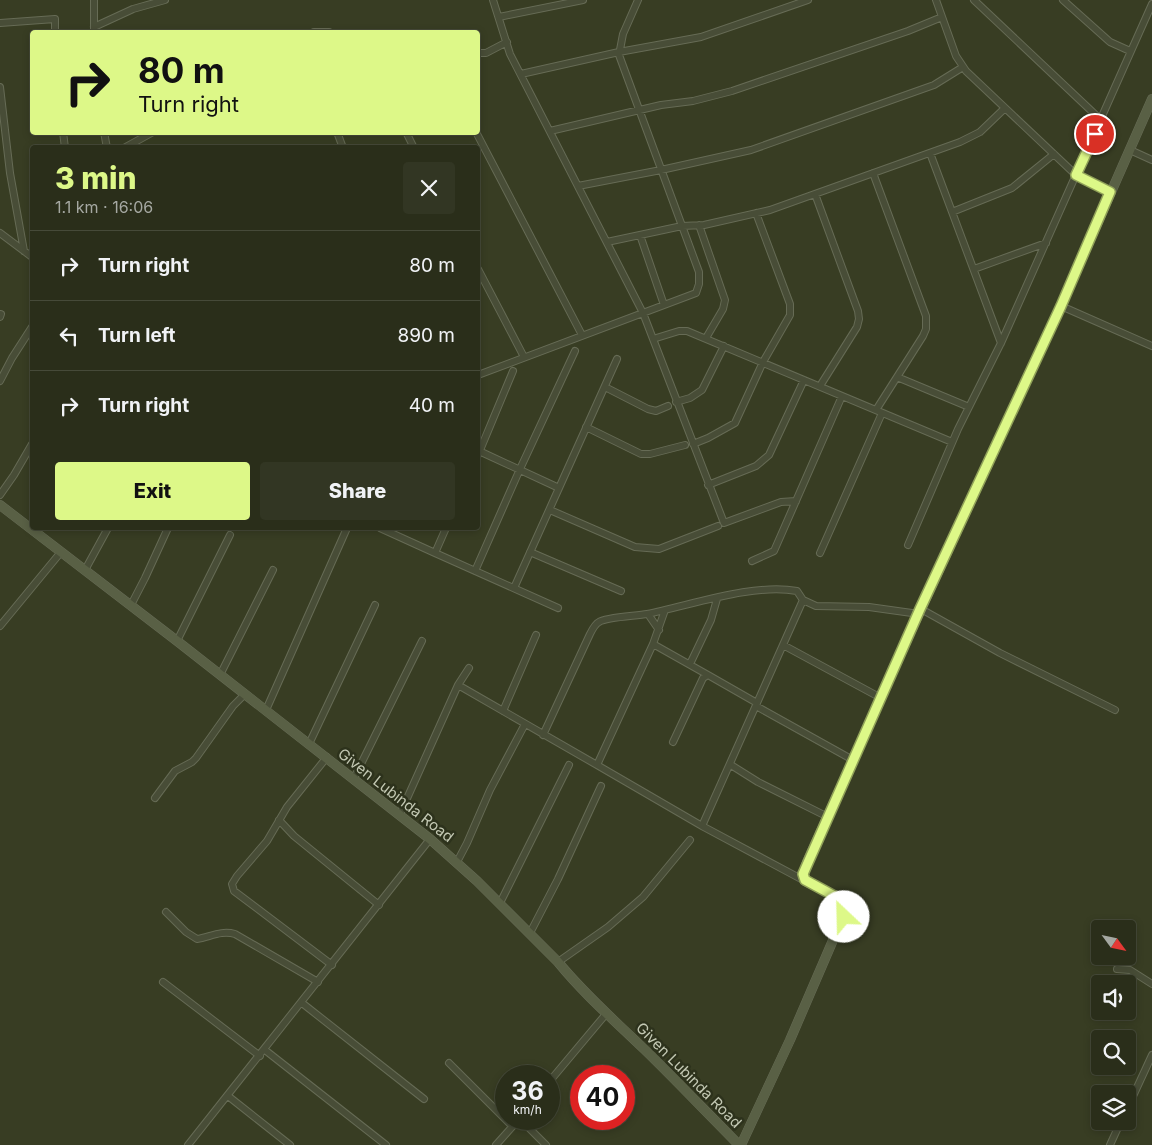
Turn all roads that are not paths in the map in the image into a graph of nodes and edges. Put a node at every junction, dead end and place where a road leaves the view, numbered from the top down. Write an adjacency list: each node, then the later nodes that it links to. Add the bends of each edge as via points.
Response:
1 (94, 0): 15 (street)
2 (165, 0): 15 (street, via 144,5)
3 (493, 0): 11 (street)
4 (583, 0): 11 (street)
5 (638, 0): 18 (street)
6 (808, 0): 18 (street, via 701,37)
7 (936, 0): 12 (street)
8 (974, 0): 26 (street)
9 (1063, 0): 17 (street, via 1110,42)
10 (1152, 4): 17 (street)
11 (499, 17): 16 (street)
12 (942, 17): 20 (street); 25 (street, via 732,91)
13 (0, 23): 14 (street, via 55,19)
14 (55, 30)
15 (94, 30)
16 (507, 42): 19 (street); 21 (street)
17 (1130, 51): 26 (street)
18 (619, 52): 21 (street); 25 (street)
19 (480, 53)
20 (963, 67): 24 (street); 36 (street, via 934,85 751,150)
21 (521, 74): 27 (street)
22 (0, 87): 30 (street)
23 (1152, 98): 32 (street)
24 (1005, 108): 33 (street, via 980,132); 34 (street)
25 (639, 110): 27 (street); 36 (street)
26 (1101, 120): 38 (street)
27 (550, 131): 39 (street)
28 (148, 135): 31 (street)
29 (478, 135): 58 (street)
30 (3, 136): 50 (street)
31 (129, 145)
32 (1130, 150): 35 (street); 40 (street)
33 (930, 153): 37 (street); 42 (street)
34 (1054, 154): 38 (street); 42 (street, via 1012,188)
35 (1152, 160)
36 (661, 170): 39 (street); 45 (street)
37 (873, 173): 41 (street); 70 (street, via 926,316 923,336)
38 (1076, 175): 40 (street); 49 (street)
39 (578, 186): 48 (street)
40 (1110, 192): 55 (street)
41 (815, 194): 43 (street); 73 (street, via 859,319 855,332)
42 (952, 212): 52 (street)
43 (756, 213): 44 (street); 67 (street, via 791,310)
44 (699, 225): 45 (street); 59 (street, via 725,300)
45 (682, 226): 47 (street); 54 (street, via 699,272 699,284 696,293)
46 (0, 233): 50 (street)
47 (640, 235): 48 (street); 54 (street)
48 (607, 242): 56 (street)
49 (1046, 243): 52 (street); 61 (street)
50 (24, 251): 51 (street)
51 (30, 256)
52 (974, 269): 61 (street)
53 (480, 273): 65 (street)
54 (664, 305): 56 (street)
55 (1061, 306): 63 (street); 119 (street)
56 (643, 312): 58 (street); 60 (street)
57 (30, 330): 72 (street)
58 (582, 335): 65 (street)
59 (706, 338): 60 (street, via 687,330); 62 (street)
60 (653, 339): 76 (street)
61 (1001, 343): 78 (street)
62 (724, 346): 67 (street); 76 (street, via 702,390)
63 (1152, 346)
64 (575, 351): 86 (street)
65 (524, 357): 69 (street)
66 (618, 359): 74 (street)
67 (763, 362): 71 (street); 82 (street, via 735,423)
68 (513, 371): 84 (street)
69 (480, 374)
70 (897, 377): 78 (street); 79 (street)
71 (804, 380): 73 (street); 87 (street, via 769,455 756,466)
72 (0, 381)
73 (820, 386): 75 (street)
74 (605, 387): 77 (street, via 648,409 656,411); 80 (street)
75 (842, 396): 79 (street); 90 (street)
76 (676, 402): 82 (street)
77 (668, 406)
78 (969, 407): 81 (street)
79 (879, 412): 81 (street); 106 (street)
80 (586, 427): 82 (street, via 641,454); 88 (street)
81 (952, 442): 102 (street)
82 (689, 444): 87 (street)
83 (30, 447): 89 (street)
84 (480, 448)
85 (480, 454): 86 (street)
86 (520, 469): 88 (street); 110 (street)
87 (708, 485): 90 (street, via 724,523 781,502)
88 (559, 488): 92 (street)
89 (0, 495)
90 (796, 501): 107 (street, via 774,551)
91 (0, 505): 93 (street, Given Lubinda Road)
92 (550, 510): 94 (street, via 645,548 660,549); 104 (street)
93 (30, 526)
94 (718, 526)
95 (35, 530): 103 (street, Given Lubinda Road)
96 (107, 530): 108 (street)
97 (167, 530): 116 (street)
98 (346, 530): 136 (street)
99 (445, 530): 105 (street)
100 (396, 531): 105 (street)
101 (230, 535): 124 (street)
102 (908, 545)
103 (61, 552): 108 (street, Given Lubinda Road); 121 (street)
104 (530, 552): 111 (street); 112 (street)
105 (435, 553): 110 (street)
106 (820, 553)
107 (752, 561)
108 (85, 570): 116 (street, Given Lubinda Road)
109 (272, 570): 130 (street)
110 (475, 571): 111 (street)
111 (514, 588): 117 (street)
112 (620, 591)
113 (717, 599): 114 (street, via 750,591 787,589 797,591); 118 (street); 128 (street, via 711,620)
114 (804, 603): 119 (street); 127 (street)
115 (375, 604): 142 (street)
116 (131, 605): 124 (street, Given Lubinda Road)
117 (558, 608)
118 (666, 610): 120 (street); 122 (street)
119 (920, 611): 134 (street); 137 (street)
120 (648, 614): 122 (street); 140 (street, via 597,622)
121 (0, 626)
122 (659, 630): 126 (street)
123 (536, 635): 138 (street)
124 (177, 640): 130 (street, Given Lubinda Road)
125 (422, 641): 148 (street)
126 (653, 644): 128 (street); 145 (street)
127 (784, 645): 134 (street); 135 (street)
128 (690, 664): 131 (street)
129 (469, 668): 132 (street)
130 (220, 675): 133 (street, Given Lubinda Road)
131 (708, 675): 135 (street); 141 (street)
132 (458, 685): 138 (street); 151 (street)
133 (244, 694): 136 (street, Given Lubinda Road); 150 (street, via 196,758 176,771)
134 (881, 698): 144 (street)
135 (757, 704): 144 (street); 147 (street)
136 (266, 710): 142 (street, Given Lubinda Road)
137 (1115, 710)
138 (503, 712): 139 (street)
139 (525, 724): 140 (street); 157 (street)
140 (543, 735): 145 (street)
141 (673, 742)
142 (309, 744): 143 (street, Given Lubinda Road)
143 (327, 757): 148 (street, Given Lubinda Road); 153 (street)
144 (853, 760): 152 (street)
145 (596, 764): 154 (street)
146 (569, 765): 159 (street)
147 (731, 765): 152 (street); 154 (street)
148 (354, 778): 151 (street, Given Lubinda Road)
149 (600, 786): 162 (street)
150 (155, 798)
151 (400, 814): 155 (street, Given Lubinda Road)
152 (828, 817): 158 (street)
153 (279, 820): 160 (street); 164 (street, via 267,841 233,881 232,887)
154 (702, 826): 158 (street)
155 (430, 839): 157 (street, Given Lubinda Road); 160 (street)
156 (690, 840): 163 (street, via 642,897 608,927)
157 (457, 862): 159 (street, Given Lubinda Road)
158 (802, 877): 188 (street, via 840,899 846,910)
159 (500, 903): 162 (street, Given Lubinda Road)
160 (379, 905): 164 (street)
161 (166, 912): 167 (street, via 197,939 220,932 235,934)
162 (530, 933): 163 (street, Given Lubinda Road)
163 (558, 962): 170 (street, Given Lubinda Road)
164 (332, 965): 167 (street)
165 (1117, 969): 168 (street, via 1130,970)
166 (163, 982): 172 (street)
167 (318, 982): 169 (street)
168 (1152, 984)
169 (302, 1003): 171 (street); 178 (street)
170 (606, 1014): 175 (street); 188 (street, Given Lubinda Road)
171 (265, 1050): 172 (street); 185 (street)
172 (260, 1056): 177 (street)
173 (1152, 1056): 176 (street)
174 (448, 1063): 179 (street)
175 (560, 1069)
176 (1136, 1090)
177 (228, 1096): 183 (street); 184 (street)
178 (424, 1099)
179 (495, 1109)
180 (509, 1130): 186 (street)
181 (531, 1130): 187 (street)
182 (1117, 1130): 189 (street)
183 (188, 1145)
184 (290, 1145)
185 (386, 1145)
186 (496, 1145)
187 (546, 1145)
188 (740, 1145)
189 (1110, 1145)

